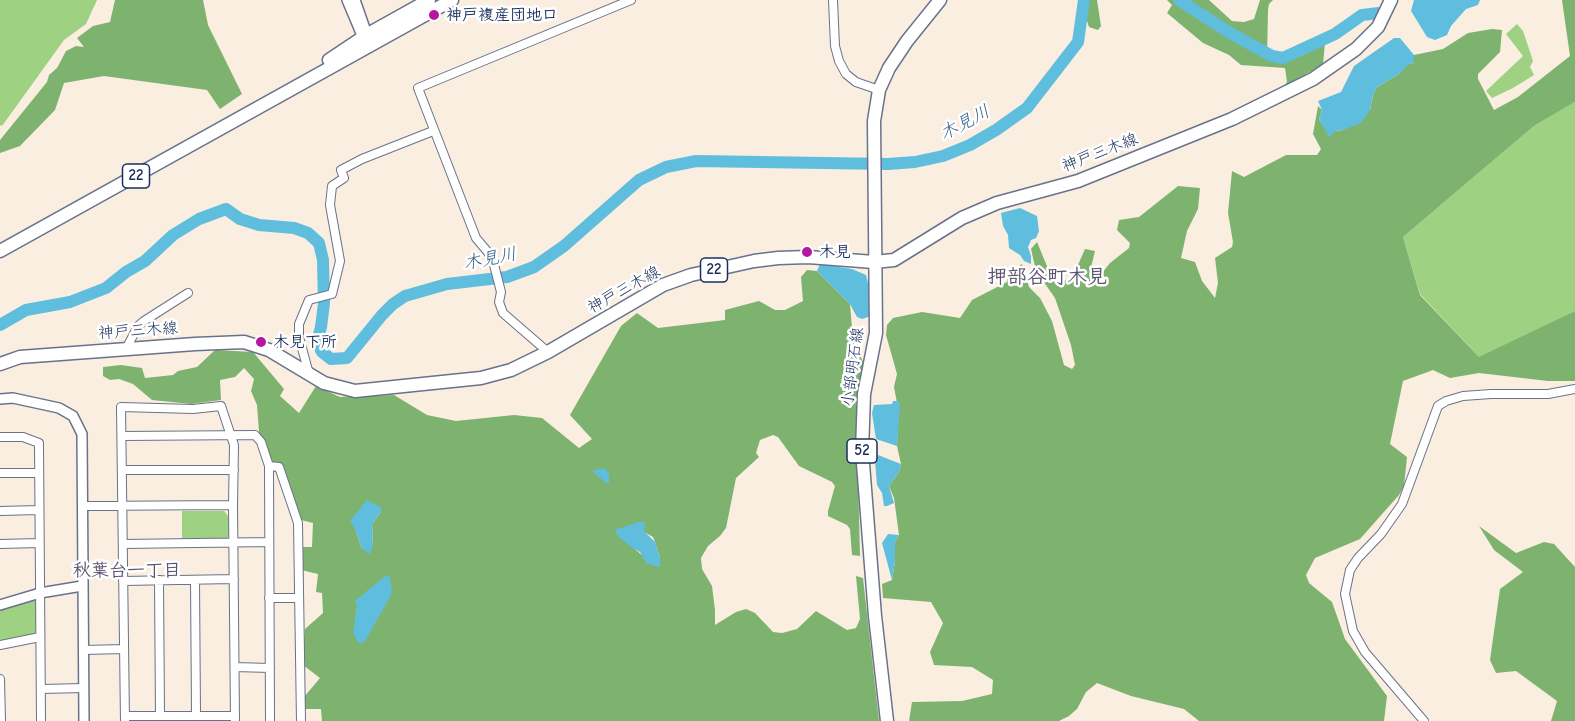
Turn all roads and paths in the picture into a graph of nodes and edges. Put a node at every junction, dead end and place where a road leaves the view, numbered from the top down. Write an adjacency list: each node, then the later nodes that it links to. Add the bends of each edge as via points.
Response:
1 (347, 0): 9 (street)
2 (356, 0): 9 (street)
3 (429, 0): 9 (main road, 22)
4 (452, 0): 9 (main road, 22)
5 (631, 0): 11 (street, via 418,88)
6 (833, 0): 10 (street, via 839,61 856,82)
7 (940, 0): 10 (main road, 小部明石線 / 52, via 907,40)
8 (1391, 0): 13 (main road, 神戸三木線 / 22, via 1378,27 1356,49 1313,80 1078,181 997,203 962,218 894,260)
9 (367, 39): 12 (main road, 22, via 304,83)
10 (879, 90): 13 (main road, 小部明石線 / 52, via 873,149)
11 (433, 131): 16 (street, via 476,238 492,257 503,313); 18 (street, via 362,159 342,170 344,178 332,186 330,205 340,261 332,294 309,300 299,324)
12 (0, 251)
13 (874, 262): 16 (main road, 神戸三木線 / 22, via 778,258 691,275 663,285); 66 (main road, 小部明石線 / 52, via 876,333 864,394 862,451)
14 (188, 293): 15 (street, via 138,326)
15 (126, 349): 17 (main road, 神戸三木線 / 22, via 20,357); 18 (main road, 神戸三木線 / 22, via 244,342 269,350)
16 (548, 352): 18 (main road, 神戸三木線 / 22, via 511,370 481,378 355,391 324,383)
17 (0, 364)
18 (309, 374)
19 (1575, 389): 67 (street, via 1548,394 1463,396 1438,406 1402,504 1350,570 1345,594 1353,631 1365,652)
20 (0, 399): 30 (street, via 59,408 73,416 82,434)
21 (122, 436): 22 (street); 22 (street, via 121,407 221,406); 25 (street)
22 (232, 436): 24 (street, via 255,435); 26 (street)
23 (0, 437): 27 (street, via 23,436 39,443)
24 (268, 466): 35 (street); 46 (street, via 279,467 298,523)
25 (123, 470): 26 (street); 31 (street)
26 (234, 470): 29 (street)
27 (39, 472): 28 (street); 32 (street)
28 (0, 473)
29 (233, 505): 31 (street); 34 (street)
30 (83, 506): 31 (street); 43 (street)
31 (123, 506): 37 (street)
32 (39, 510): 33 (street); 36 (street)
33 (0, 511)
34 (234, 542): 35 (street); 37 (street); 39 (street)
35 (269, 542): 45 (street)
36 (39, 543): 38 (street); 44 (street)
37 (123, 543): 42 (street)
38 (0, 544)
39 (234, 579): 41 (street); 52 (street)
40 (159, 580): 41 (street); 42 (street); 57 (street)
41 (195, 580): 58 (street)
42 (123, 581): 50 (street)
43 (82, 586): 44 (street); 51 (street)
44 (40, 593): 47 (street); 48 (street)
45 (269, 598): 46 (street); 53 (street)
46 (299, 598): 65 (street)
47 (0, 605)
48 (40, 637): 49 (street); 56 (street)
49 (0, 645)
50 (124, 649): 51 (street); 60 (street)
51 (83, 650): 55 (street)
52 (235, 668): 53 (street); 59 (street)
53 (270, 668): 64 (street)
54 (0, 679): 61 (street)
55 (84, 688): 56 (street); 63 (street)
56 (41, 689): 62 (street)
57 (160, 716): 58 (street); 60 (street)
58 (196, 716): 59 (street)
59 (235, 718)
60 (124, 719)
61 (1, 721)
62 (41, 721)
63 (84, 721)
64 (270, 721)
65 (301, 721)
66 (886, 721)
67 (1424, 721)

